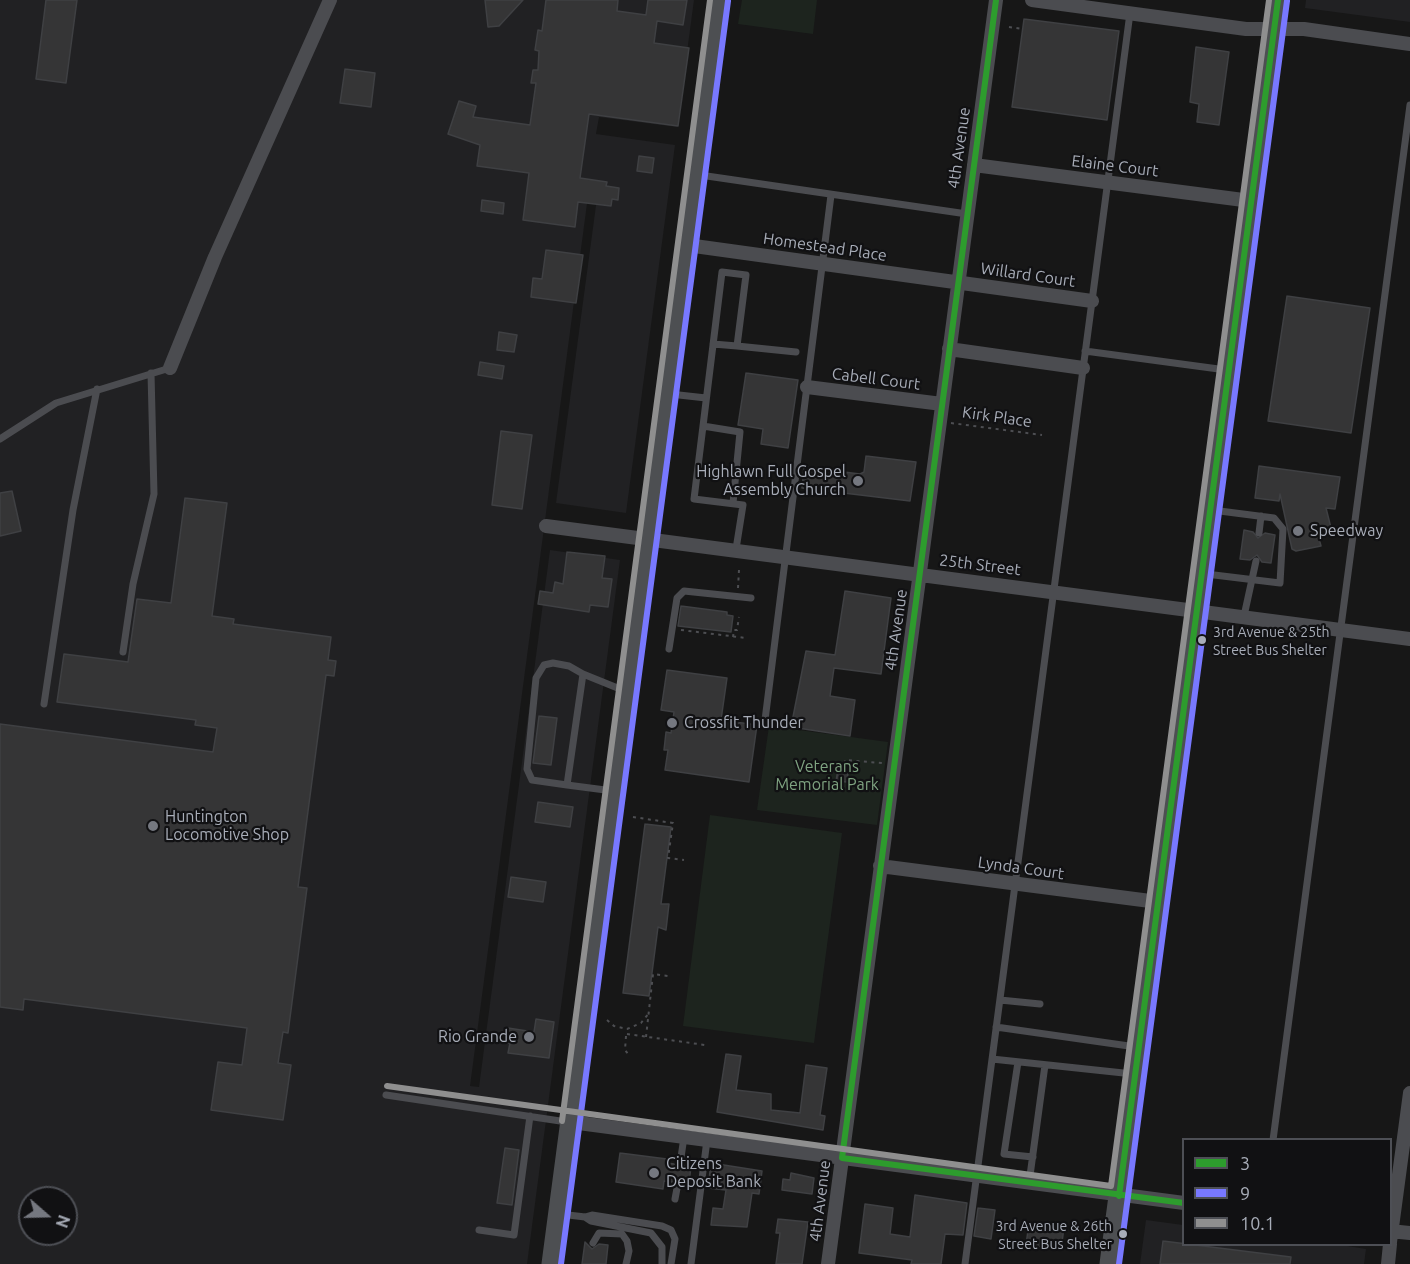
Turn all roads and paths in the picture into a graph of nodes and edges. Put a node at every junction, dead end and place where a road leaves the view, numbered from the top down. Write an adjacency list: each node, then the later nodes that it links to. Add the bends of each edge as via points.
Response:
1 (330, 0): 27 (street)
2 (719, 0): 13 (main road)
3 (996, 0): 12 (street, 4th Avenue)
4 (1032, 0): 6 (street)
5 (1278, 0): 9 (main road)
6 (1130, 13): 9 (street, via 1246,29); 14 (lane)
7 (1009, 27): 8 (path)
8 (1023, 29)
9 (1274, 29): 10 (street, via 1304,29); 16 (main road)
10 (1410, 44)
11 (1410, 105): 59 (lane)
12 (974, 165): 14 (street, Elaine Court); 17 (street, 4th Avenue)
13 (696, 174): 15 (lane); 18 (main road)
14 (1108, 182): 16 (street, Elaine Court); 21 (lane)
15 (831, 195): 17 (lane); 19 (lane)
16 (1251, 201): 29 (main road)
17 (967, 214): 20 (street, 4th Avenue)
18 (687, 245): 19 (street, Homestead Place); 33 (main road)
19 (824, 263): 20 (street, Homestead Place); 31 (lane)
20 (958, 282): 21 (street, Willard Court); 24 (street, 4th Avenue)
21 (1092, 301): 25 (lane)
22 (713, 344): 23 (lane); 23 (lane, via 722,272 746,275); 34 (lane)
23 (736, 346): 26 (lane)
24 (949, 349): 28 (street); 35 (street, 4th Avenue)
25 (1085, 351): 28 (lane); 29 (lane)
26 (796, 352)
27 (170, 368): 30 (lane)
28 (1083, 368): 54 (lane)
29 (1229, 370): 41 (main road)
30 (151, 373): 32 (lane); 65 (lane, via 154,494 133,584)
31 (807, 387): 35 (street, Cabell Court); 47 (lane)
32 (97, 389): 39 (lane, via 56,403); 68 (lane, via 73,510)
33 (667, 394): 34 (lane); 45 (main road)
34 (706, 398): 37 (lane)
35 (942, 404): 51 (street, 4th Avenue)
36 (949, 422): 38 (path, Kirk Place)
37 (703, 426): 40 (lane, via 740,432); 40 (lane, via 694,499)
38 (1042, 435)
39 (0, 439)
40 (733, 503): 46 (lane, via 743,505)
41 (1210, 510): 42 (lane); 50 (main road)
42 (1261, 516): 44 (lane); 52 (lane, via 1274,518 1283,529 1280,583)
43 (546, 526): 45 (street, 25th Street)
44 (1259, 533)
45 (648, 538): 46 (street, 25th Street); 67 (main road)
46 (736, 549): 47 (street, 25th Street)
47 (785, 556): 51 (street, 25th Street); 69 (lane)
48 (1256, 561): 52 (lane)
49 (739, 570): 53 (path)
50 (1202, 573): 52 (lane); 56 (main road)
51 (920, 574): 54 (street, 25th Street); 76 (street, 4th Avenue)
52 (1253, 580): 57 (lane)
53 (738, 588)
54 (1054, 591): 56 (street, 25th Street); 77 (lane)
55 (751, 598): 64 (lane, via 684,591 677,598)
56 (1197, 610): 57 (street, 25th Street); 78 (main road)
57 (1244, 616): 59 (street, 25th Street)
58 (739, 617): 61 (path)
59 (1340, 629): 63 (street, 25th Street); 100 (lane)
60 (679, 630): 61 (path)
61 (733, 637): 62 (path)
62 (746, 638)
63 (1410, 639)
64 (669, 649)
65 (123, 652)
66 (583, 674): 67 (lane); 72 (lane); 72 (lane, via 553,663 544,665 536,678 526,759 532,780)
67 (628, 692): 73 (main road)
68 (44, 704)
69 (765, 720)
70 (885, 764): 71 (path, via 845,760)
71 (844, 771)
72 (567, 785): 73 (lane)
73 (615, 791): 98 (main road)
74 (633, 818): 75 (path, via 673,823 668,858)
75 (684, 860)
76 (880, 866): 77 (street, Lynda Court); 103 (street, 4th Avenue)
77 (1015, 884): 78 (street, Lynda Court); 80 (lane)
78 (1158, 902): 89 (main road)
79 (668, 975): 82 (path, via 653,974)
80 (1000, 1000): 81 (lane); 84 (lane)
81 (1040, 1004)
82 (650, 1012): 85 (path, via 641,1023); 87 (path)
83 (607, 1020): 85 (path)
84 (996, 1027): 89 (lane); 91 (lane)
85 (627, 1029): 86 (path)
86 (627, 1034): 87 (path); 90 (path, via 625,1050)
87 (646, 1037): 88 (path)
88 (705, 1045)
89 (1139, 1048): 94 (main road)
90 (629, 1055)
91 (992, 1059): 92 (lane); 105 (lane)
92 (1018, 1062): 93 (lane); 102 (lane, via 1004,1154)
93 (1045, 1065): 94 (lane); 102 (lane)
94 (1135, 1075): 108 (main road)
95 (1410, 1093): 113 (street)
96 (386, 1095): 97 (lane)
97 (530, 1116): 98 (lane); 114 (lane, via 514,1235)
98 (571, 1122): 99 (street); 111 (main road)
99 (684, 1137): 101 (street); 104 (lane)
100 (1273, 1138)
101 (708, 1140): 103 (street); 123 (lane)
102 (1033, 1157): 107 (lane)
103 (842, 1158): 105 (street); 124 (street, 4th Avenue)
104 (680, 1164)
105 (976, 1175): 107 (street); 125 (lane)
106 (678, 1183): 109 (lane)
107 (1029, 1183): 108 (street)
108 (1119, 1196): 110 (street); 126 (main road)
109 (675, 1199)
110 (1182, 1203)
111 (559, 1214): 112 (lane); 119 (main road)
112 (585, 1217): 121 (lane, via 651,1233 662,1247); 122 (lane, via 671,1230 675,1239)
113 (1392, 1229)
114 (478, 1230)
115 (1410, 1233): 116 (street)
116 (1392, 1237)
117 (593, 1243): 120 (lane, via 599,1233 622,1234 629,1251)
118 (1390, 1246): 127 (street)
119 (552, 1264)
120 (626, 1264)
121 (662, 1264)
122 (671, 1264)
123 (691, 1264)
124 (828, 1264)
125 (964, 1264)
126 (1110, 1264)
127 (1388, 1264)

